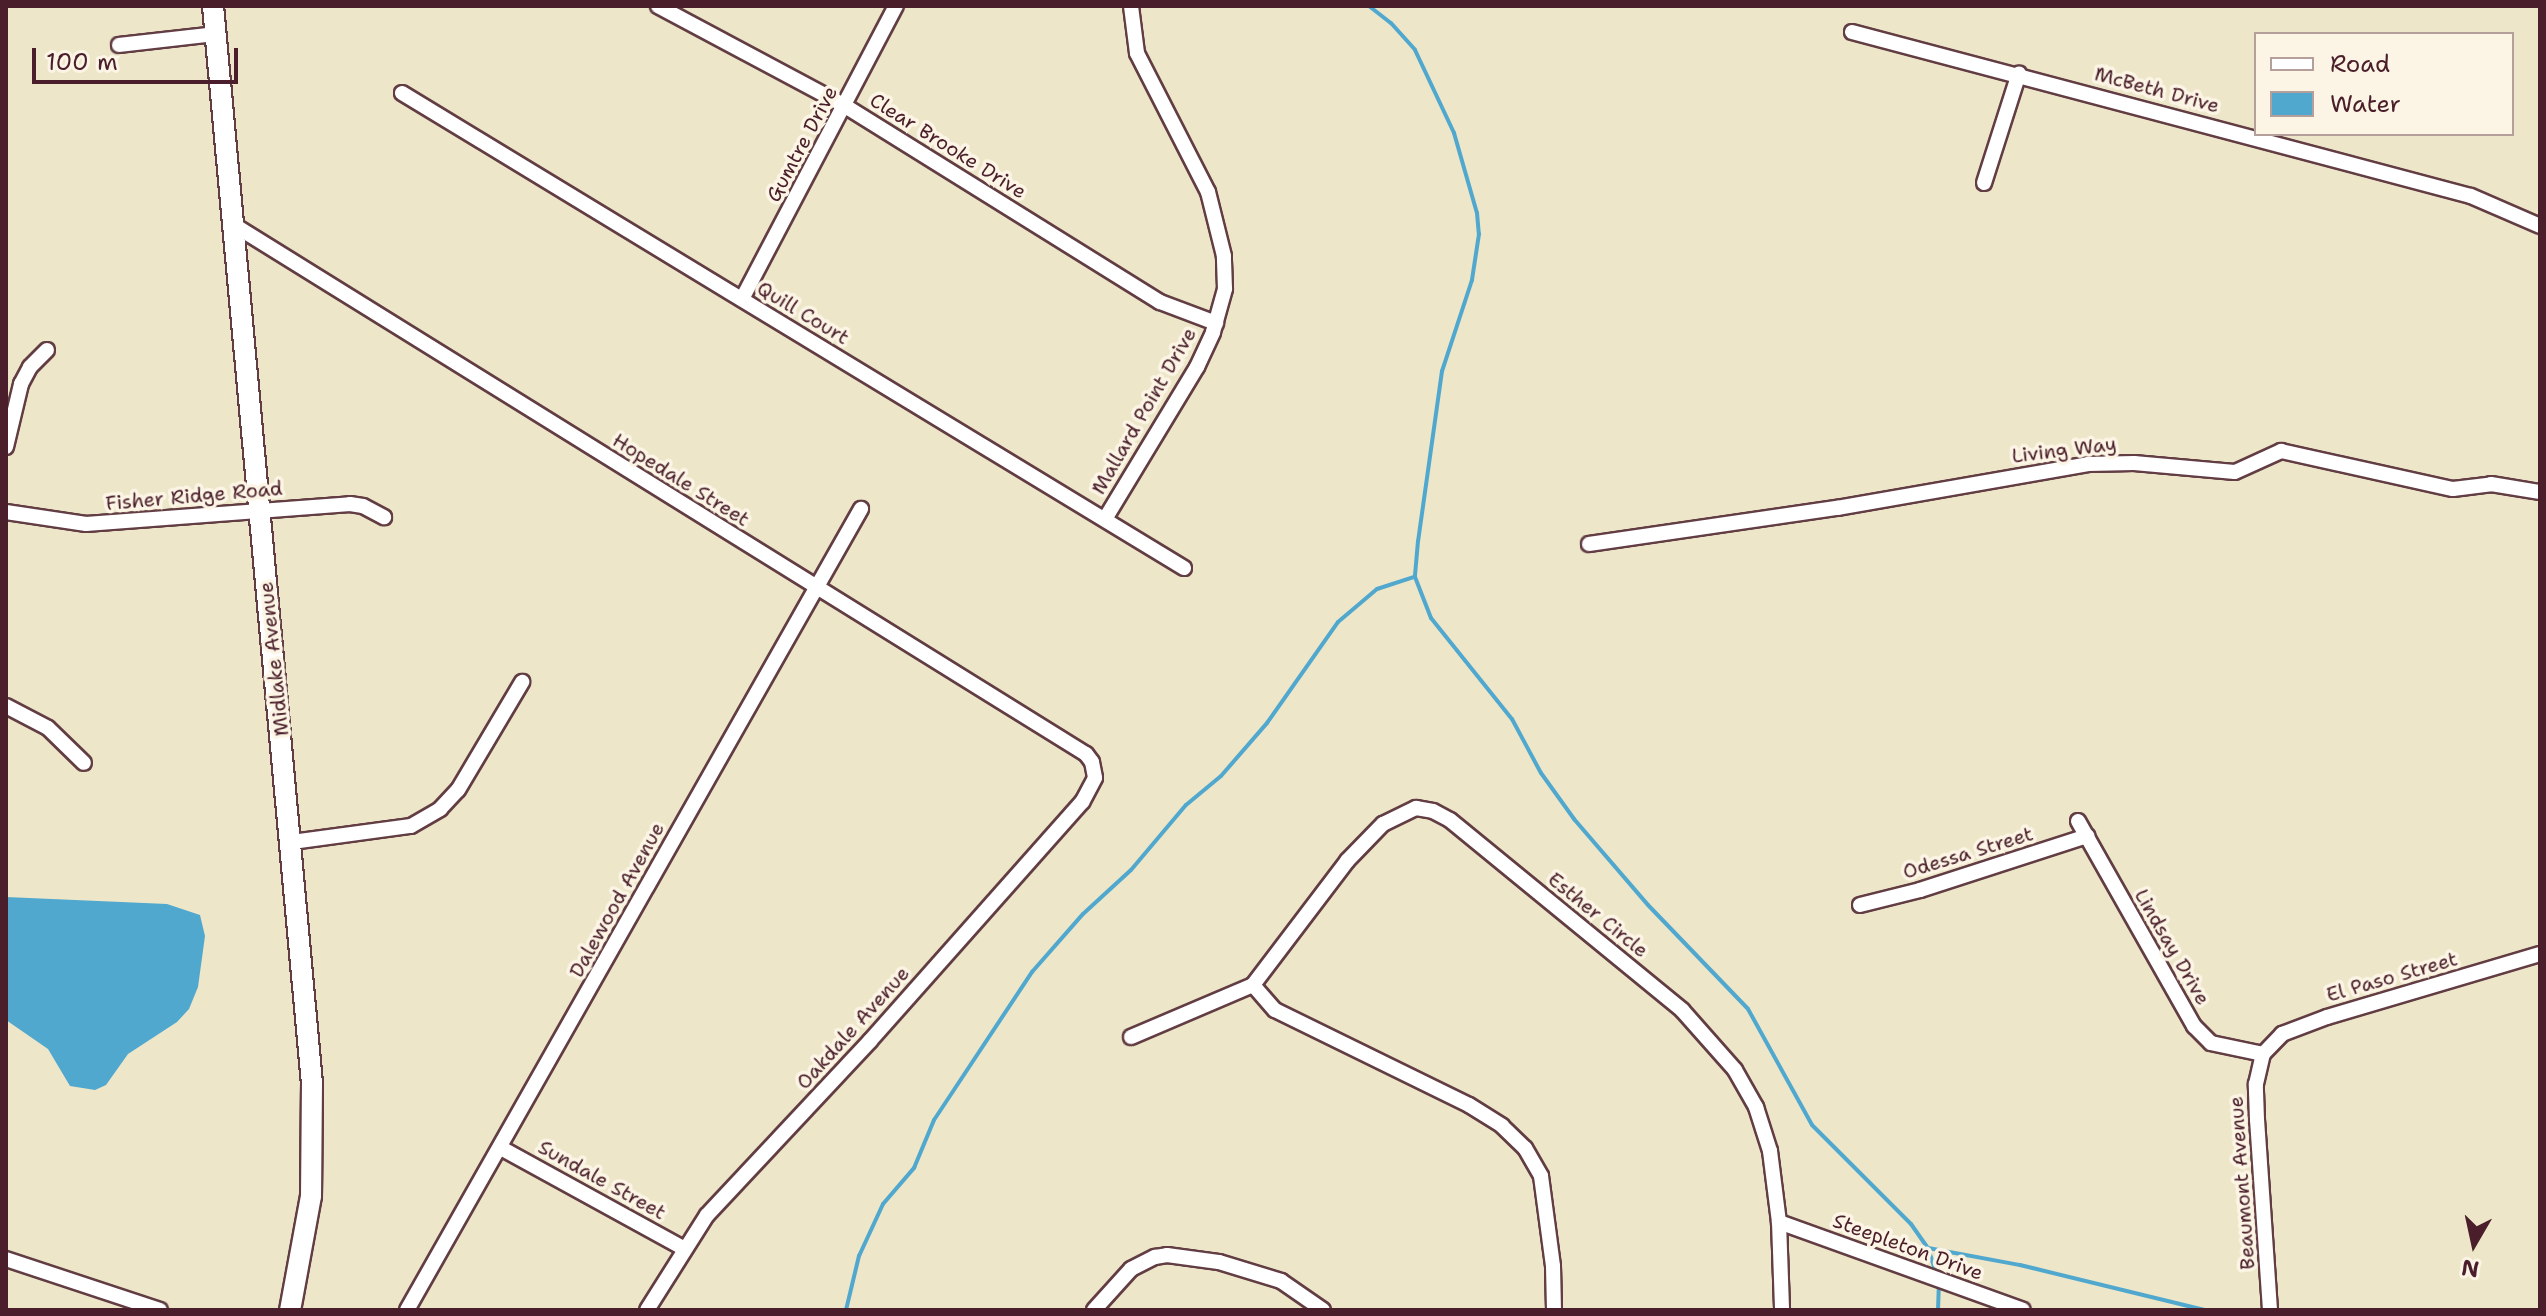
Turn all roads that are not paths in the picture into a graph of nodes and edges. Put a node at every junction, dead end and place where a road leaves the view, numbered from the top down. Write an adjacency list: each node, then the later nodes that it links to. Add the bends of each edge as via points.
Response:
1 (213, 6): 6 (street, Midlake Avenue)
2 (658, 6): 10 (street, Clear Brooke Drive)
3 (896, 6): 10 (street, Gumtre Drive)
4 (1131, 6): 15 (street, Mallard Point Drive, via 1137,53 1208,192 1224,256 1225,289)
5 (1852, 32): 8 (street, McBeth Drive)
6 (216, 34): 7 (street); 12 (street, Midlake Avenue)
7 (119, 45)
8 (2019, 73): 11 (street); 13 (street, McBeth Drive, via 2471,196)
9 (402, 93): 14 (street, Quill Court)
10 (845, 106): 14 (street, Gumtre Drive); 15 (street, Clear Brooke Drive, via 1160,302)
11 (1984, 183)
12 (234, 225): 20 (street, Midlake Avenue); 26 (street, Hopedale Street)
13 (2540, 226)
14 (742, 299): 23 (street, Quill Court)
15 (1216, 323): 23 (street, Mallard Point Drive, via 1197,367)
16 (47, 350): 17 (street, via 21,384)
17 (6, 447)
18 (2540, 492): 24 (street, Living Way, via 2491,484 2453,489 2281,451 2235,472 2088,464)
19 (861, 509): 26 (street, Dalewood Avenue)
20 (260, 511): 21 (street, Fisher Ridge Road, via 86,524); 22 (street, Fisher Ridge Road, via 350,504); 33 (street, Midlake Avenue)
21 (6, 512)
22 (384, 517)
23 (1105, 519): 25 (street, Quill Court)
24 (1589, 544)
25 (1184, 568)
26 (815, 586): 30 (street, Hopedale Street, via 1086,754); 39 (street, Dalewood Avenue)
27 (522, 682): 33 (street, via 458,790 440,809 411,826)
28 (6, 706): 29 (street, via 48,728)
29 (84, 763)
30 (1095, 778): 41 (street, Oakdale Avenue, via 1082,802 707,1215)
31 (2078, 821): 32 (street, Lindsay Drive)
32 (2087, 836): 34 (street, Odessa Street); 38 (street, Lindsay Drive, via 2194,1026 2211,1043)
33 (292, 842): 44 (street, Midlake Avenue, via 313,1157 303,1254)
34 (1860, 905)
35 (2540, 954): 38 (street, El Paso Street, via 2327,1017 2282,1034)
36 (1253, 985): 37 (street, Esther Circle); 40 (street, Esther Circle, via 1347,861 1383,824 1416,808 1433,811 1682,1010 1724,1054 1764,1125); 49 (street, via 1275,1010 1469,1105 1525,1148 1541,1176)
37 (1131, 1037)
38 (2263, 1054): 52 (street, Beaumont Avenue, via 2256,1084)
39 (501, 1148): 41 (street, Sundale Street); 45 (street, Dalewood Avenue)
40 (1779, 1222): 50 (street, Esther Circle); 51 (street, Steepleton Drive)
41 (683, 1248): 46 (street, Oakdale Avenue)
42 (6, 1259): 43 (street)
43 (160, 1310)
44 (290, 1310)
45 (407, 1310)
46 (647, 1310)
47 (1094, 1310): 48 (street, via 1131,1269 1167,1255 1219,1262 1268,1277)
48 (1323, 1310)
49 (1554, 1310)
50 (1782, 1310)
51 (2023, 1310)
52 (2270, 1310)

